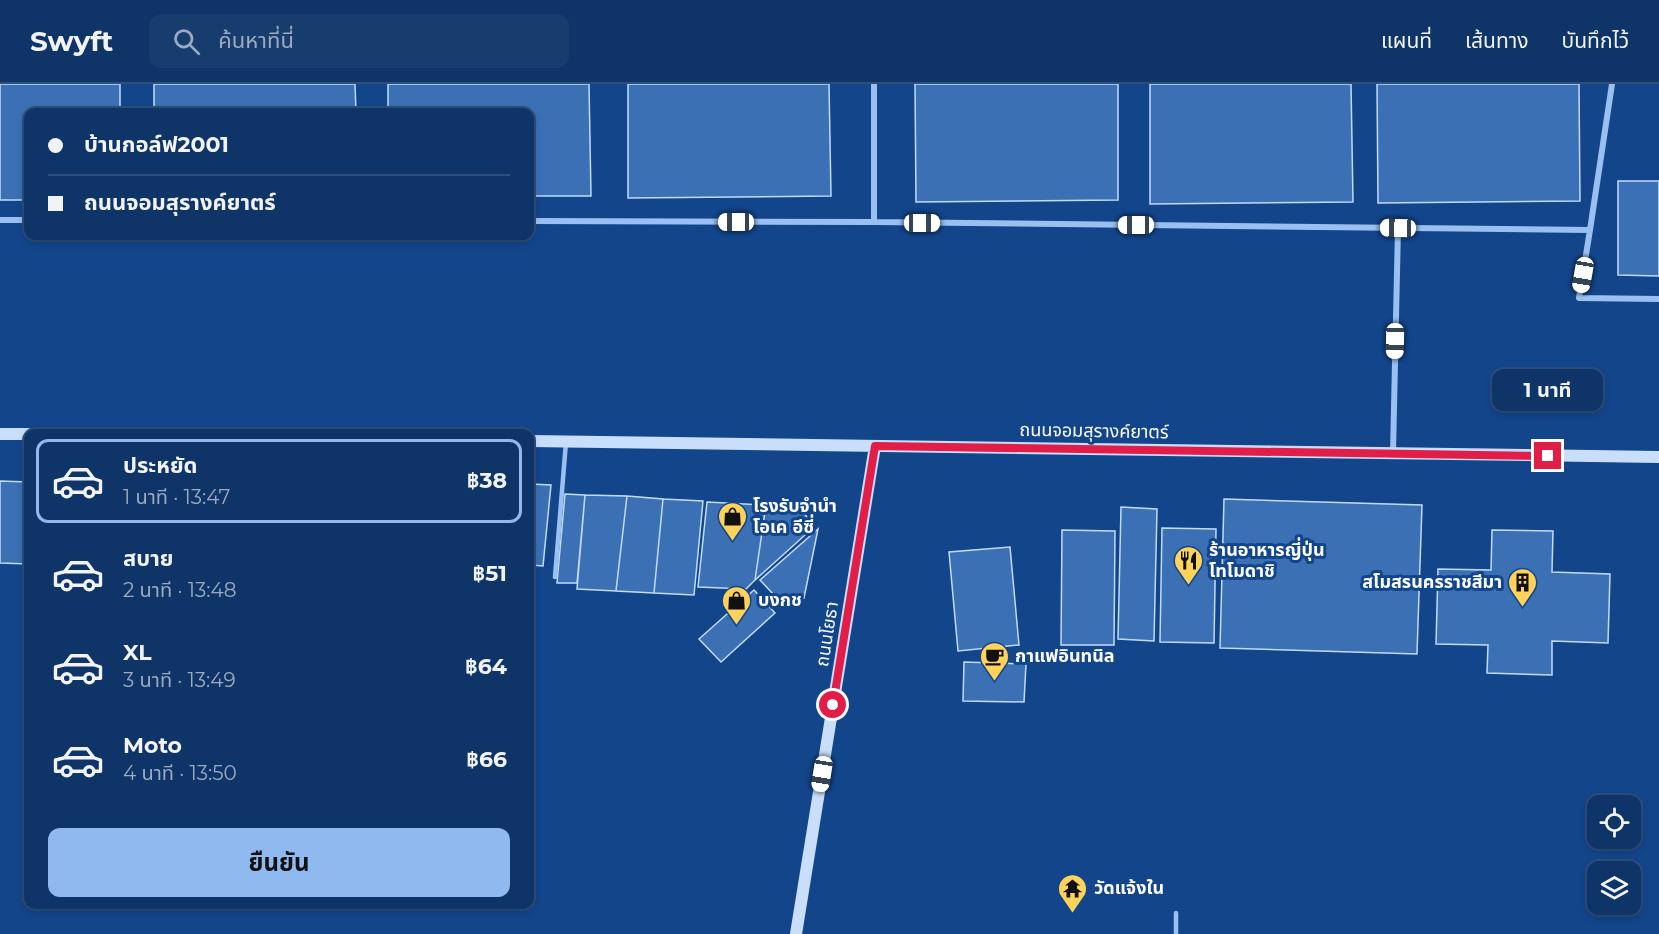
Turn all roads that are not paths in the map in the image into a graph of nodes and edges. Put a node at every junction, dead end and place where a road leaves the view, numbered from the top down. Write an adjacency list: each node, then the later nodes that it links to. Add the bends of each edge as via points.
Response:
1 (874, 84): 6 (street)
2 (1612, 84): 8 (street)
3 (0, 220): 4 (street)
4 (24, 220)
5 (534, 221): 6 (street)
6 (874, 222): 7 (street)
7 (1398, 228): 8 (street); 15 (street)
8 (1590, 230): 9 (street, via 1579,298)
9 (1659, 300)
10 (0, 434): 11 (main road)
11 (24, 434)
12 (566, 442): 13 (main road, ถนนจอมสุรางค์ยาตร์); 14 (main road, ถนนจอมสุรางค์ยาตร์); 17 (lane)
13 (534, 444)
14 (875, 446): 15 (main road, ถนนจอมสุรางค์ยาตร์); 19 (main road, ถนนโยธา)
15 (1393, 453): 16 (main road, ถนนจอมสุรางค์ยาตร์)
16 (1659, 457)
17 (555, 578)
18 (1176, 914): 20 (lane)
19 (796, 934)
20 (1176, 934)

